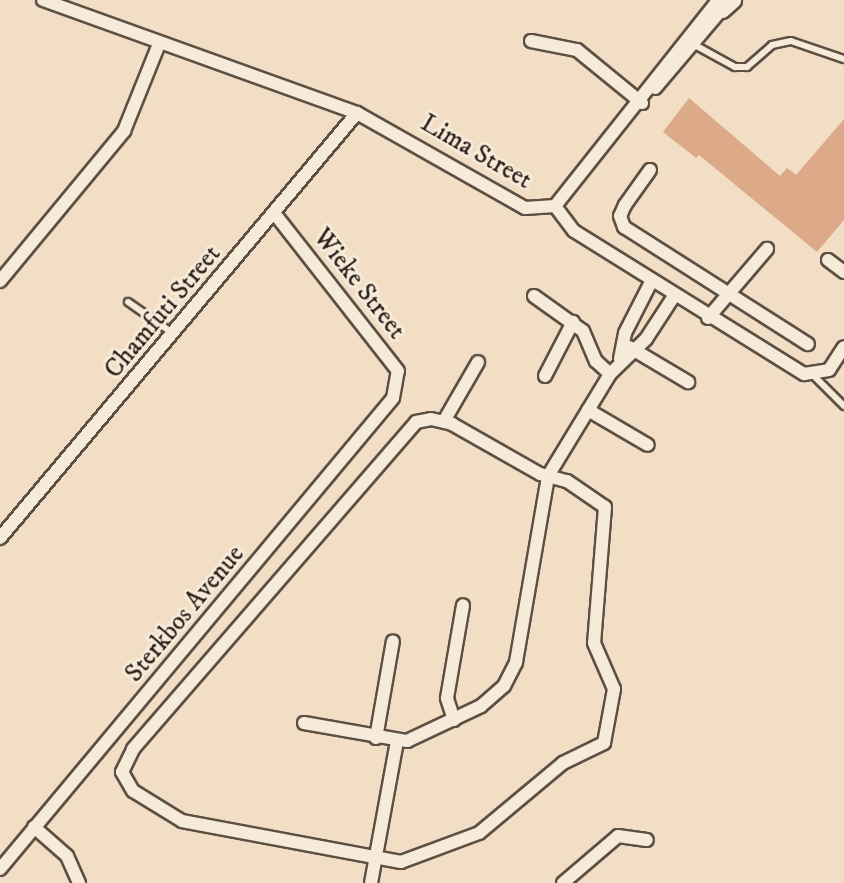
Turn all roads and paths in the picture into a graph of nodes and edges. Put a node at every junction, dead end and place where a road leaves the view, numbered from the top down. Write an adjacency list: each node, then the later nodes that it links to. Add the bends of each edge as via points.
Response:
1 (43, 0): 4 (street, Lima Street)
2 (722, 2): 5 (street); 7 (street)
3 (531, 41): 7 (street, via 577,50)
4 (159, 44): 8 (street, Lima Street); 15 (street, via 124,131)
5 (693, 45): 6 (lane, via 735,67 747,67 771,45 791,41); 7 (street)
6 (844, 58)
7 (639, 101): 10 (street)
8 (357, 113): 10 (street, Lima Street, via 525,208); 11 (street, Chamfuti Street)
9 (650, 170): 17 (street, via 625,205 621,223)
10 (555, 206): 16 (street, Lima Street, via 574,231)
11 (275, 214): 23 (street, Chamfuti Street); 32 (street, Wieke Street, via 387,355 398,371)
12 (767, 249): 17 (street)
13 (828, 260): 14 (street)
14 (844, 272)
15 (0, 281)
16 (651, 282): 19 (street, Lima Street); 25 (street)
17 (727, 295): 21 (street); 24 (street)
18 (534, 296): 22 (street)
19 (674, 296): 21 (street, Lima Street); 25 (street)
20 (128, 302): 23 (lane)
21 (708, 318): 29 (street, Lima Street)
22 (573, 322): 28 (street); 30 (street)
23 (175, 334): 38 (street, Chamfuti Street)
24 (808, 344)
25 (628, 346): 28 (street); 31 (street)
26 (844, 347): 29 (street, via 828,369)
27 (478, 362): 35 (street)
28 (610, 374): 34 (street)
29 (813, 375): 33 (lane)
30 (545, 376)
31 (688, 382)
32 (399, 384): 45 (street, Sterkbos Avenue, via 372,426)
33 (844, 406)
34 (588, 410): 36 (street); 37 (street)
35 (444, 421): 37 (street); 47 (street, via 416,422 122,764 133,791 182,821)
36 (648, 445)
37 (548, 476): 41 (street, via 511,676 492,698); 47 (street, via 580,488 606,511 594,643 614,689 608,737 599,748 563,763 478,833 418,859)
38 (0, 538)
39 (463, 605): 41 (street, via 447,698)
40 (393, 641): 43 (street)
41 (454, 720): 44 (street, via 418,739)
42 (304, 723): 43 (street)
43 (376, 738): 44 (street)
44 (397, 741): 47 (street)
45 (34, 827): 48 (street, Sterkbos Avenue); 49 (street, via 67,856)
46 (647, 840): 51 (street, via 618,836)
47 (375, 860): 50 (street)
48 (0, 869)
49 (79, 883)
50 (371, 883)
51 (563, 883)

